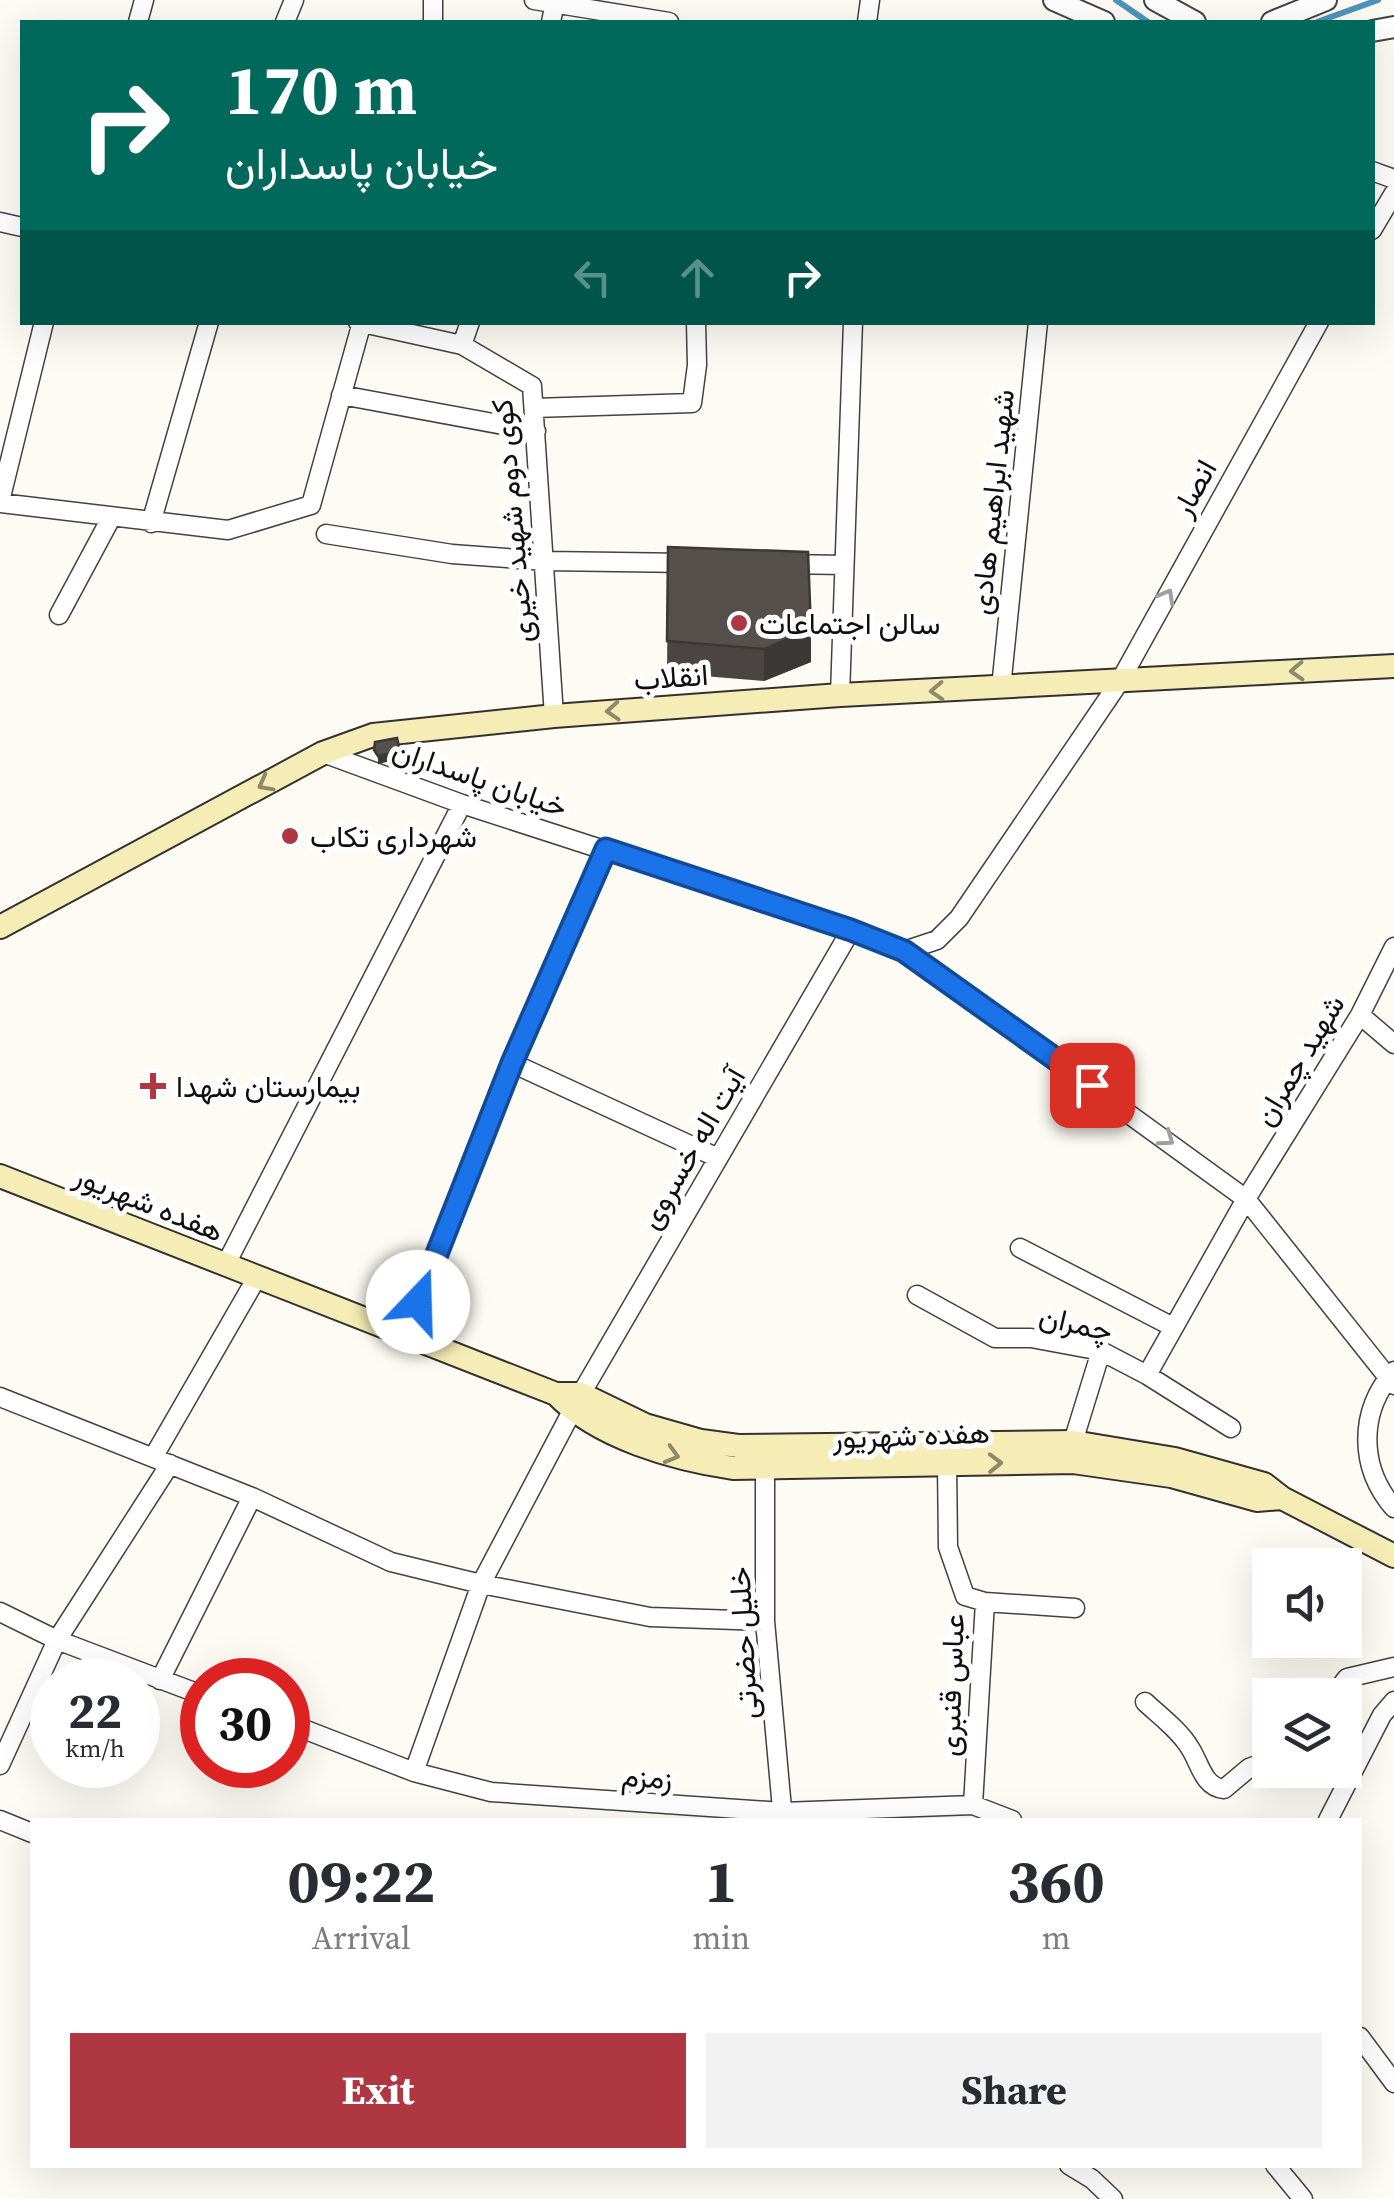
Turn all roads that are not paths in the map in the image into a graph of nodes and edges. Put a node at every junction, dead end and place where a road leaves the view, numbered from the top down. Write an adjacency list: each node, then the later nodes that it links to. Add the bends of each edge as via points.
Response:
1 (534, 0): 4 (street)
2 (1155, 0): 8 (street)
3 (1326, 0): 9 (street)
4 (555, 2): 6 (street)
5 (1066, 7): 7 (street)
6 (658, 20)
7 (1099, 20)
8 (1191, 20)
9 (1277, 20)
10 (1394, 193): 11 (street)
11 (1375, 225)
12 (43, 325): 25 (street)
13 (208, 325): 27 (street)
14 (360, 325): 22 (street)
15 (370, 325): 21 (street, کوی دوم شهید خیری)
16 (469, 325): 21 (street)
17 (696, 325): 23 (street, via 692,403)
18 (852, 325): 32 (street)
19 (1038, 325): 36 (street, شهید ابراهیم هادی)
20 (1318, 325): 35 (street, انصار, one-way to 20)
21 (462, 346): 23 (street, کوی دوم شهید خیری, via 532,386)
22 (341, 395): 24 (street); 27 (street, via 311,505 228,530)
23 (534, 408): 24 (street, کوی دوم شهید خیری)
24 (536, 431): 29 (street, کوی دوم شهید خیری)
25 (0, 502): 26 (street)
26 (111, 518): 27 (street); 33 (street)
27 (151, 523)
28 (326, 534): 29 (street)
29 (546, 561): 30 (street); 38 (street, کوی دوم شهید خیری)
30 (705, 563)
31 (764, 564): 32 (street)
32 (844, 565): 37 (street)
33 (60, 615)
34 (1394, 666): 35 (main road, انقلاب, one-way to 35)
35 (1120, 681): 36 (main road, انقلاب); 45 (street, via 958,918 937,940)
36 (1001, 688): 37 (main road, انقلاب, one-way to 37)
37 (840, 696): 38 (main road, انقلاب, one-way to 38)
38 (554, 716): 39 (main road, انقلاب, via 374,735)
39 (322, 753): 40 (street, خیابان پاسداران); 42 (main road, انقلاب, one-way to 42)
40 (462, 804): 41 (street, خیابان پاسداران); 53 (street)
41 (606, 849): 43 (street, خیابان پاسداران); 48 (street)
42 (0, 926)
43 (851, 930): 45 (street, خیابان پاسداران); 49 (street, آیت اله خسروی)
44 (1394, 947): 46 (street, شهید چمران)
45 (904, 951): 51 (street, خیابان پاسداران, one-way to 51)
46 (1360, 1015): 47 (street); 51 (street, شهید چمران)
47 (1394, 1044)
48 (512, 1063): 49 (street); 57 (street)
49 (718, 1158): 62 (street, آیت اله خسروی)
50 (2, 1181): 53 (main road, هفده شهریور)
51 (1246, 1198): 56 (street); 60 (street, خیابان پاسداران)
52 (1020, 1248): 56 (street)
53 (224, 1266): 54 (main road, هفده شهریور)
54 (256, 1279): 57 (main road, هفده شهریور); 65 (street)
55 (917, 1295): 58 (street, چمران, via 995,1338)
56 (1173, 1327): 59 (street)
57 (405, 1336): 62 (main road, هفده شهریور)
58 (1100, 1351): 59 (street, چمران); 64 (street)
59 (1148, 1375): 63 (street, چمران)
60 (1392, 1378): 70 (street, via 1368,1415 1366,1441 1372,1474)
61 (0, 1397): 65 (street)
62 (570, 1399): 64 (main road, هفده شهریور, via 701,1441 738,1446); 67 (main road, هفده شهریور, one-way to 67, via 645,1447 699,1463); 72 (street, آیت اله خسروی)
63 (1231, 1428)
64 (1073, 1442): 69 (main road, هفده شهریور, via 1174,1459 1264,1484)
65 (162, 1460): 68 (street); 77 (street)
66 (947, 1463): 67 (main road, هفده شهریور); 69 (main road, هفده شهریور, one-way to 69, via 1108,1465 1258,1500); 73 (street, عباس قنبری, via 948,1547 965,1596)
67 (765, 1470): 76 (street, خلیل حضرتی)
68 (252, 1496): 72 (street, via 391,1562); 81 (street)
69 (1282, 1498): 71 (main road, هفده شهریور)
70 (1394, 1508)
71 (1394, 1556)
72 (481, 1584): 76 (street, via 650,1617); 89 (street, آیت اله خسروی)
73 (985, 1602): 74 (street); 91 (street, عباس قنبری)
74 (1075, 1608)
75 (0, 1612): 77 (street)
76 (765, 1621): 92 (street, خلیل حضرتی)
77 (57, 1640): 78 (street); 87 (street)
78 (103, 1658)
79 (1394, 1667): 80 (street)
80 (1347, 1678)
81 (160, 1680): 82 (street)
82 (180, 1687)
83 (1394, 1701): 86 (street)
84 (1145, 1702): 88 (street, via 1188,1744 1216,1788)
85 (310, 1732): 89 (street, زمزم)
86 (1362, 1742)
87 (0, 1765)
88 (1252, 1767)
89 (414, 1772): 92 (street, زمزم, via 491,1792)
90 (1340, 1788): 94 (street)
91 (973, 1805): 92 (street, زمزم); 93 (street, زمزم)
92 (782, 1816)
93 (1007, 1818)
94 (1329, 1818)
95 (0, 1820): 96 (street)
96 (30, 1833)
97 (1362, 2040): 98 (street)
98 (1394, 2083)
99 (1074, 2168): 101 (street)
100 (1277, 2168): 102 (street)
101 (1112, 2199)
102 (1303, 2199)

